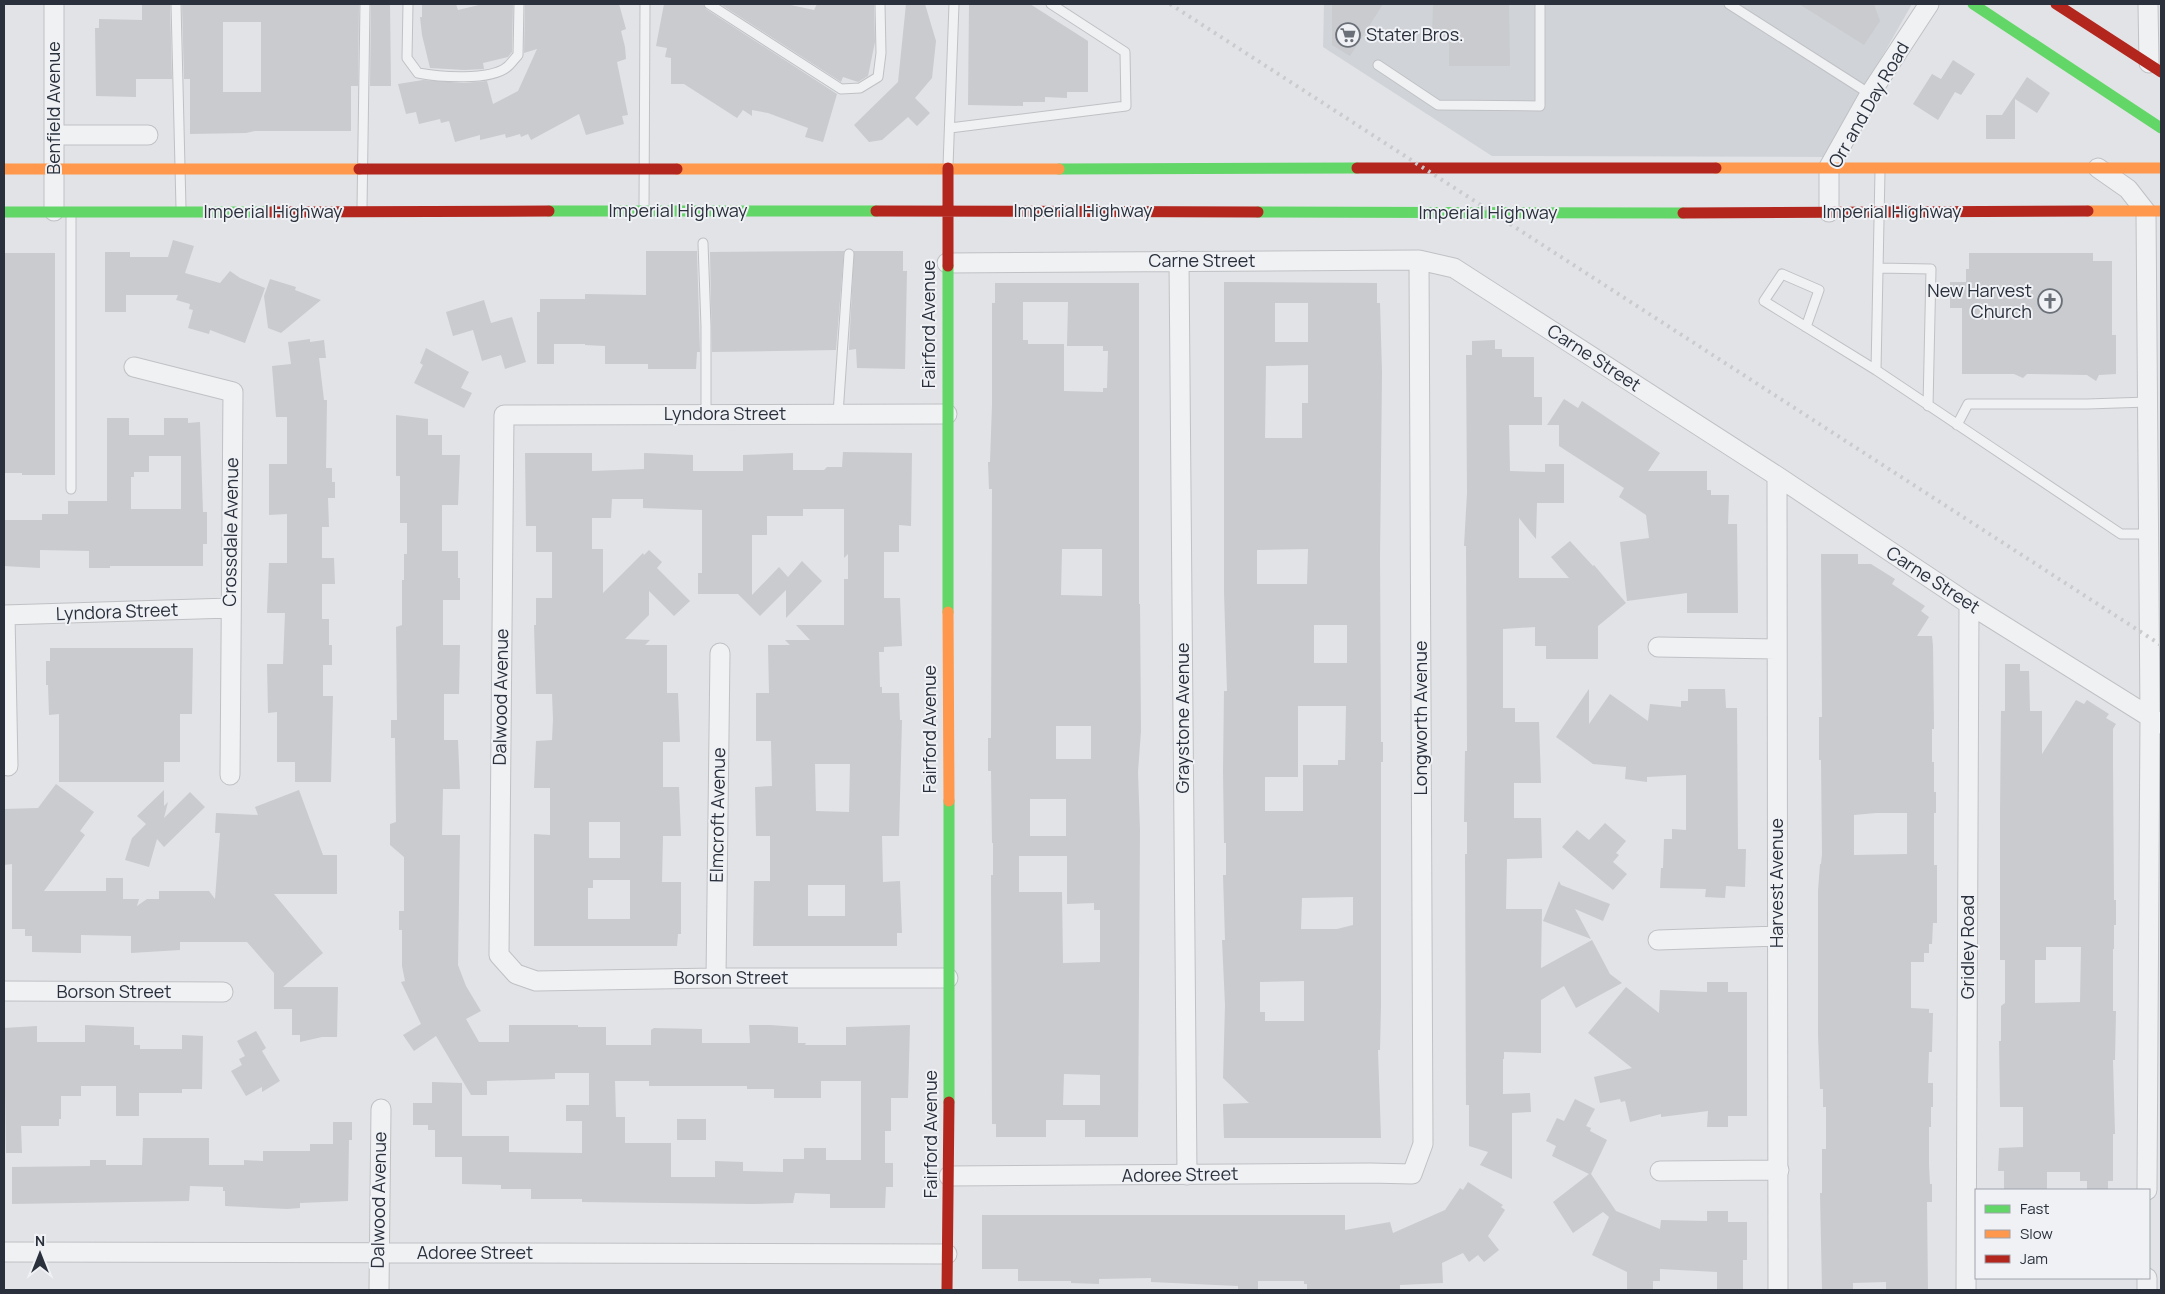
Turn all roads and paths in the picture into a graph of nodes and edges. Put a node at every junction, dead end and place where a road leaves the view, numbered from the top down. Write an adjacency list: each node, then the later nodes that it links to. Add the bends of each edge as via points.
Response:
1 (54, 4): 24 (street, Benfield Avenue)
2 (176, 4): 32 (lane)
3 (365, 4): 33 (lane)
4 (408, 4): 5 (lane, via 407,58 418,73 437,76 492,74 506,68 518,55)
5 (519, 4)
6 (645, 4): 34 (lane)
7 (709, 4): 8 (lane, via 841,89 860,88 878,77 882,53)
8 (880, 4)
9 (954, 4): 21 (lane)
10 (1051, 4): 21 (lane, via 1125,52 1126,106)
11 (1540, 4): 18 (lane, via 1540,106 1438,106)
12 (1730, 4): 20 (lane)
13 (1929, 4): 20 (street, Orr and Day Road)
14 (1973, 4): 22 (main road)
15 (2056, 4): 17 (main road)
16 (2148, 4): 19 (street)
17 (2071, 8): 19 (main road)
18 (1378, 65)
19 (2155, 67)
20 (1870, 94): 25 (street, Orr and Day Road)
21 (950, 128): 26 (lane)
22 (2161, 128)
23 (148, 134): 24 (street)
24 (54, 135): 31 (street, Benfield Avenue)
25 (1829, 167): 26 (main road); 27 (main road); 43 (street, Orr and Day Road)
26 (948, 168): 34 (main road); 38 (main road, Fairford Avenue)
27 (1880, 168): 28 (main road); 39 (lane)
28 (2097, 168): 29 (main road); 40 (street)
29 (2161, 168)
30 (4, 170): 31 (main road)
31 (55, 170): 32 (main road); 35 (street, Benfield Avenue)
32 (181, 170): 33 (main road); 36 (lane)
33 (362, 170): 34 (main road); 42 (lane)
34 (644, 170): 37 (lane)
35 (63, 211): 36 (main road, Imperial Highway); 41 (main road, Imperial Highway); 61 (lane)
36 (181, 211): 42 (main road, Imperial Highway)
37 (644, 211): 38 (main road, Imperial Highway); 42 (main road, Imperial Highway)
38 (947, 211): 43 (main road, Imperial Highway); 48 (main road, Fairford Avenue)
39 (1880, 211): 40 (main road, Imperial Highway); 43 (main road, Imperial Highway); 49 (lane)
40 (2153, 211): 53 (street)
41 (4, 212)
42 (362, 212)
43 (1829, 212)
44 (702, 243): 55 (lane)
45 (849, 254): 56 (lane)
46 (1419, 260): 47 (street, Carne Street); 60 (street, Carne Street, via 1454,268); 82 (street, Longworth Avenue, via 1423,1144)
47 (1180, 261): 48 (street, Carne Street); 83 (street, Graystone Avenue)
48 (947, 263): 57 (main road, Fairford Avenue)
49 (1879, 268): 52 (lane); 54 (lane, via 1931,269)
50 (1806, 327): 50 (lane, via 1764,301 1782,274 1819,290); 52 (lane)
51 (134, 367): 64 (street, Crossdale Avenue, via 233,392)
52 (1876, 370): 54 (lane)
53 (2148, 402): 59 (lane, via 1968,404); 62 (street)
54 (1928, 406): 59 (lane)
55 (706, 414): 56 (street, Lyndora Street); 58 (street, Lyndora Street)
56 (838, 414): 57 (street, Lyndora Street)
57 (947, 414): 76 (main road, Fairford Avenue)
58 (504, 415): 74 (street, Dalwood Avenue, via 499,955)
59 (1957, 424): 62 (lane, via 2121,534)
60 (1777, 476): 63 (street, Carne Street); 67 (street, Harvest Avenue)
61 (71, 489)
62 (2153, 544): 69 (street)
63 (1969, 604): 69 (street, Carne Street); 92 (street, Gridley Road)
64 (230, 608): 65 (street, Lyndora Street); 71 (street, Crossdale Avenue)
65 (5, 616): 70 (street)
66 (1658, 647): 67 (street)
67 (1776, 649): 72 (street, Harvest Avenue)
68 (720, 653): 75 (street, Elmcroft Avenue)
69 (2155, 720): 85 (street)
70 (8, 766)
71 (230, 775)
72 (1778, 936): 73 (street); 80 (street, Harvest Avenue)
73 (1658, 940)
74 (516, 974): 75 (street, Borson Street, via 536,981)
75 (716, 978): 76 (street, Borson Street)
76 (948, 978): 84 (main road, Fairford Avenue)
77 (4, 991): 78 (street, Borson Street)
78 (223, 992)
79 (381, 1109): 87 (street, Dalwood Avenue)
80 (1779, 1170): 81 (street); 91 (street, Harvest Avenue)
81 (1660, 1171)
82 (1412, 1174): 83 (street, Adoree Street)
83 (1187, 1175): 84 (street, Adoree Street)
84 (949, 1176): 88 (main road, Fairford Avenue)
85 (2147, 1189)
86 (4, 1252): 87 (street, Adoree Street)
87 (379, 1253): 88 (street, Adoree Street); 89 (street, Dalwood Avenue)
88 (947, 1254): 90 (main road, Fairford Avenue)
89 (378, 1290)
90 (947, 1290)
91 (1778, 1290)
92 (1966, 1290)

